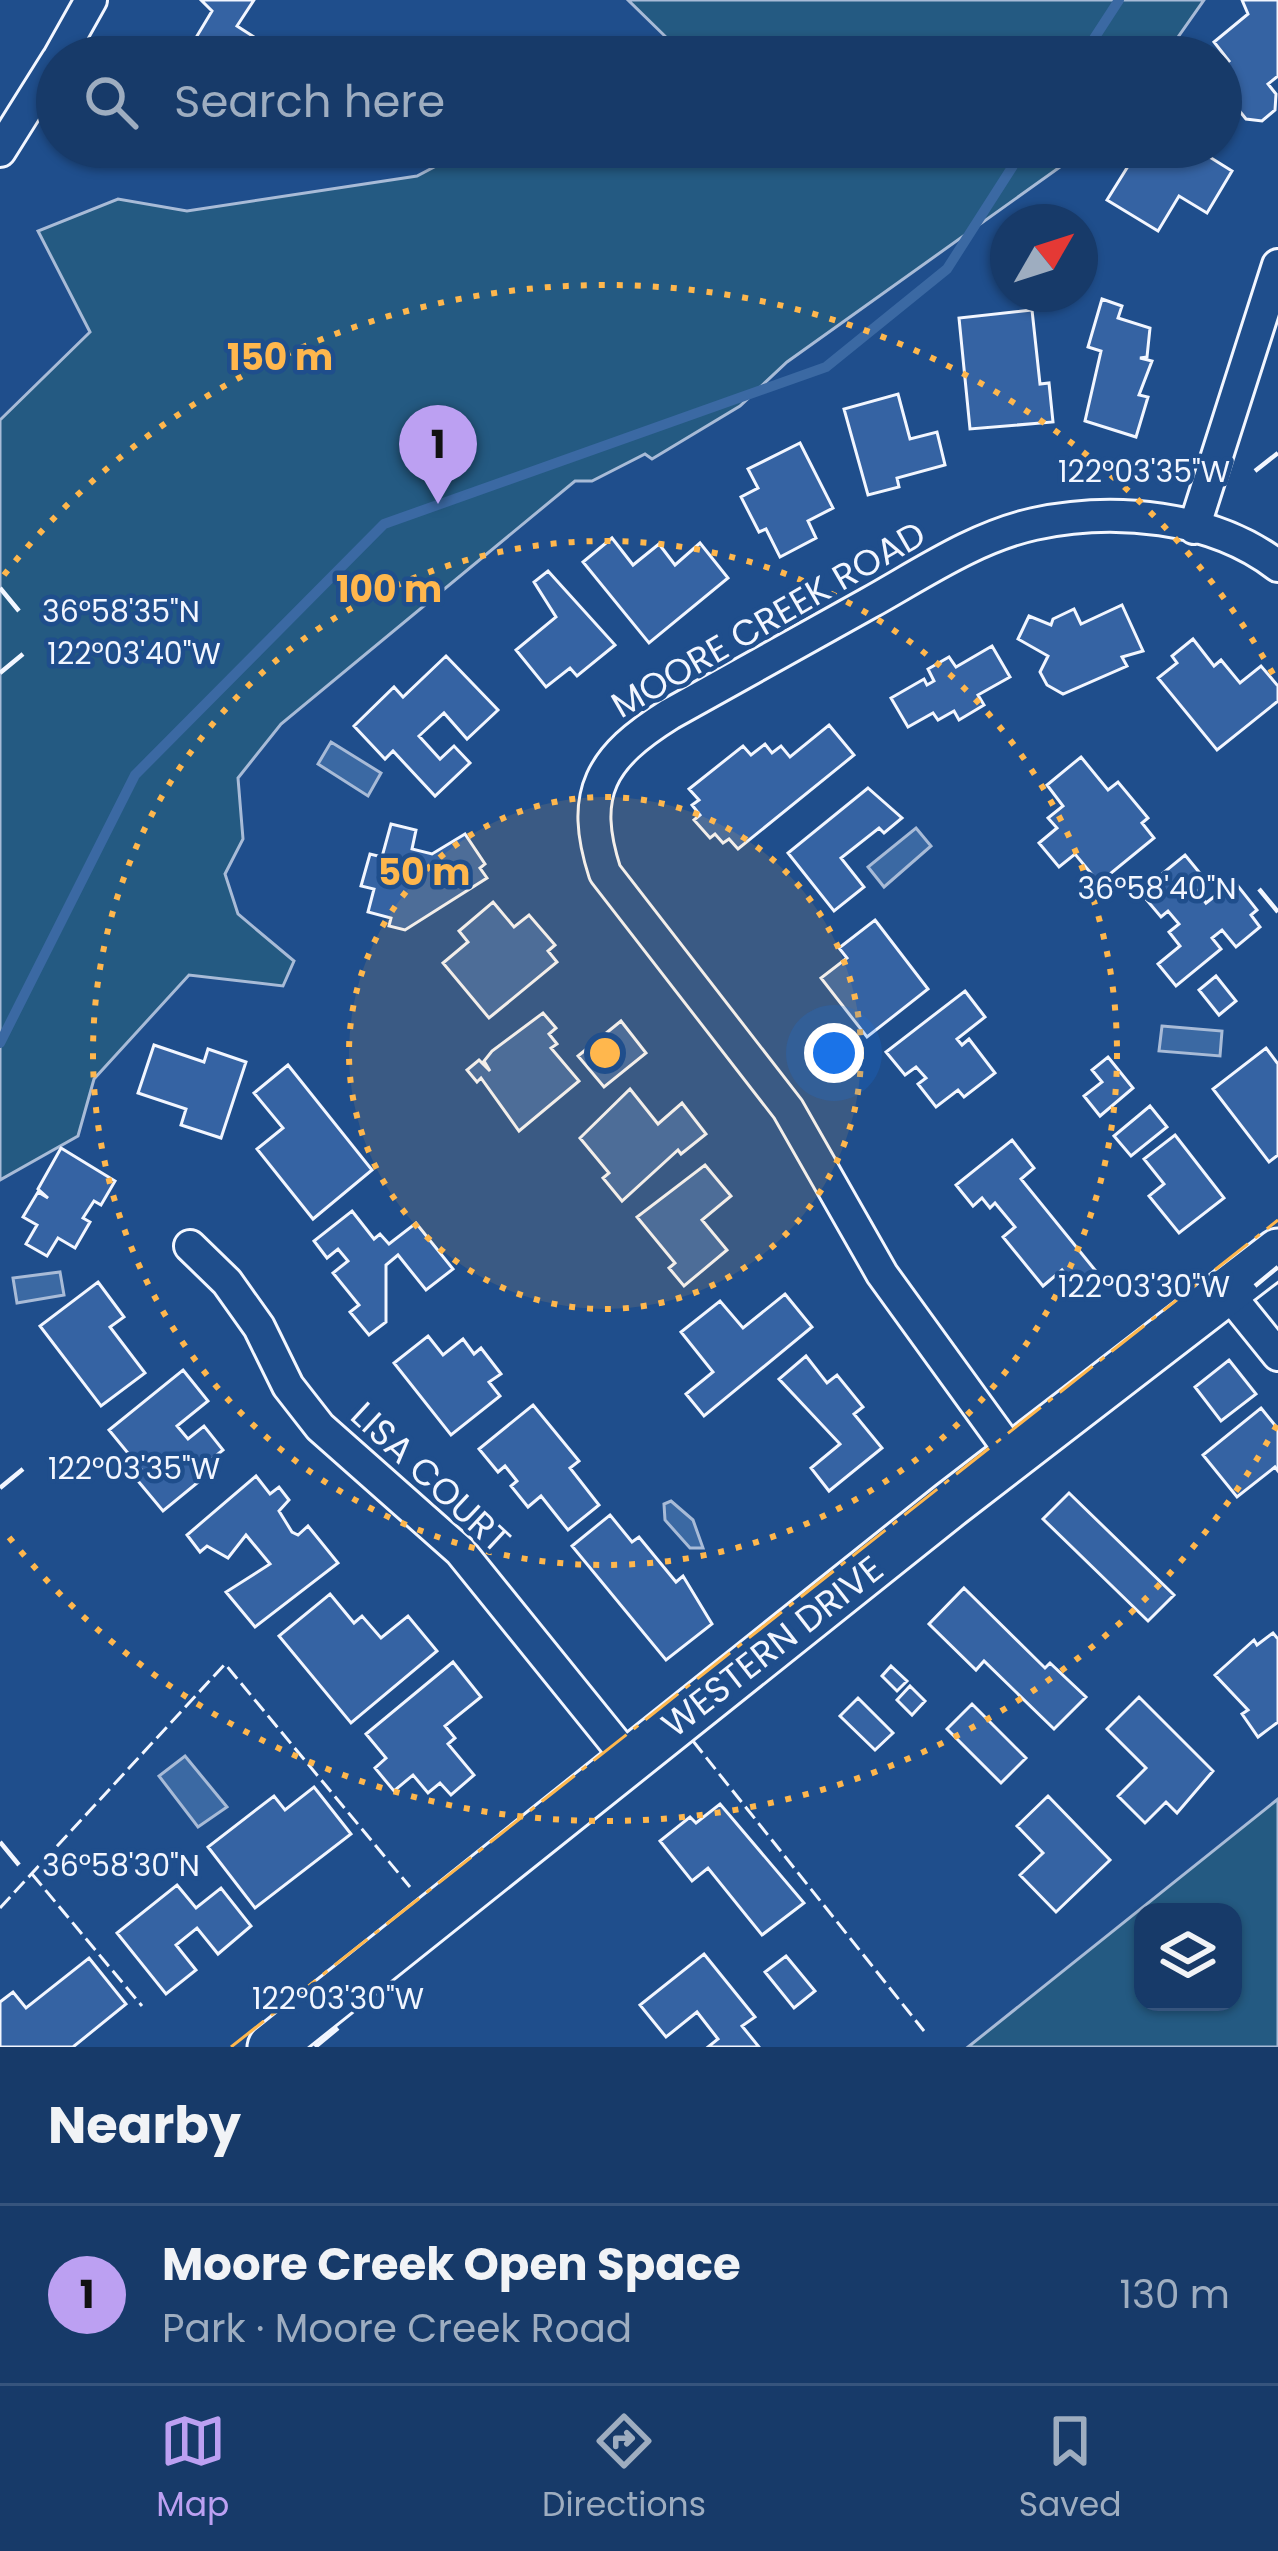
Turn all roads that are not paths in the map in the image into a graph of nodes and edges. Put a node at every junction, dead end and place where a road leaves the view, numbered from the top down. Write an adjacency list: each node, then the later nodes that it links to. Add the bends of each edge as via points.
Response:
1 (91, 0): 2 (street)
2 (71, 36)
3 (36, 94): 4 (street)
4 (0, 152)
5 (1278, 265): 6 (street)
6 (1195, 528): 7 (street, MOORE CREEK ROAD); 12 (street, MOORE CREEK ROAD, via 1107,514 1030,525 947,558 633,737 609,762 594,800 593,836 605,873 788,1109 882,1274)
7 (1278, 566)
8 (190, 1246): 13 (street, LISA COURT, via 237,1297 320,1427 460,1551)
9 (1278, 1252): 10 (street, WESTERN DRIVE)
10 (1228, 1292): 11 (street); 12 (street, WESTERN DRIVE)
11 (1278, 1355)
12 (1013, 1455): 13 (street, WESTERN DRIVE)
13 (629, 1760): 14 (street, WESTERN DRIVE)
14 (271, 2047)

